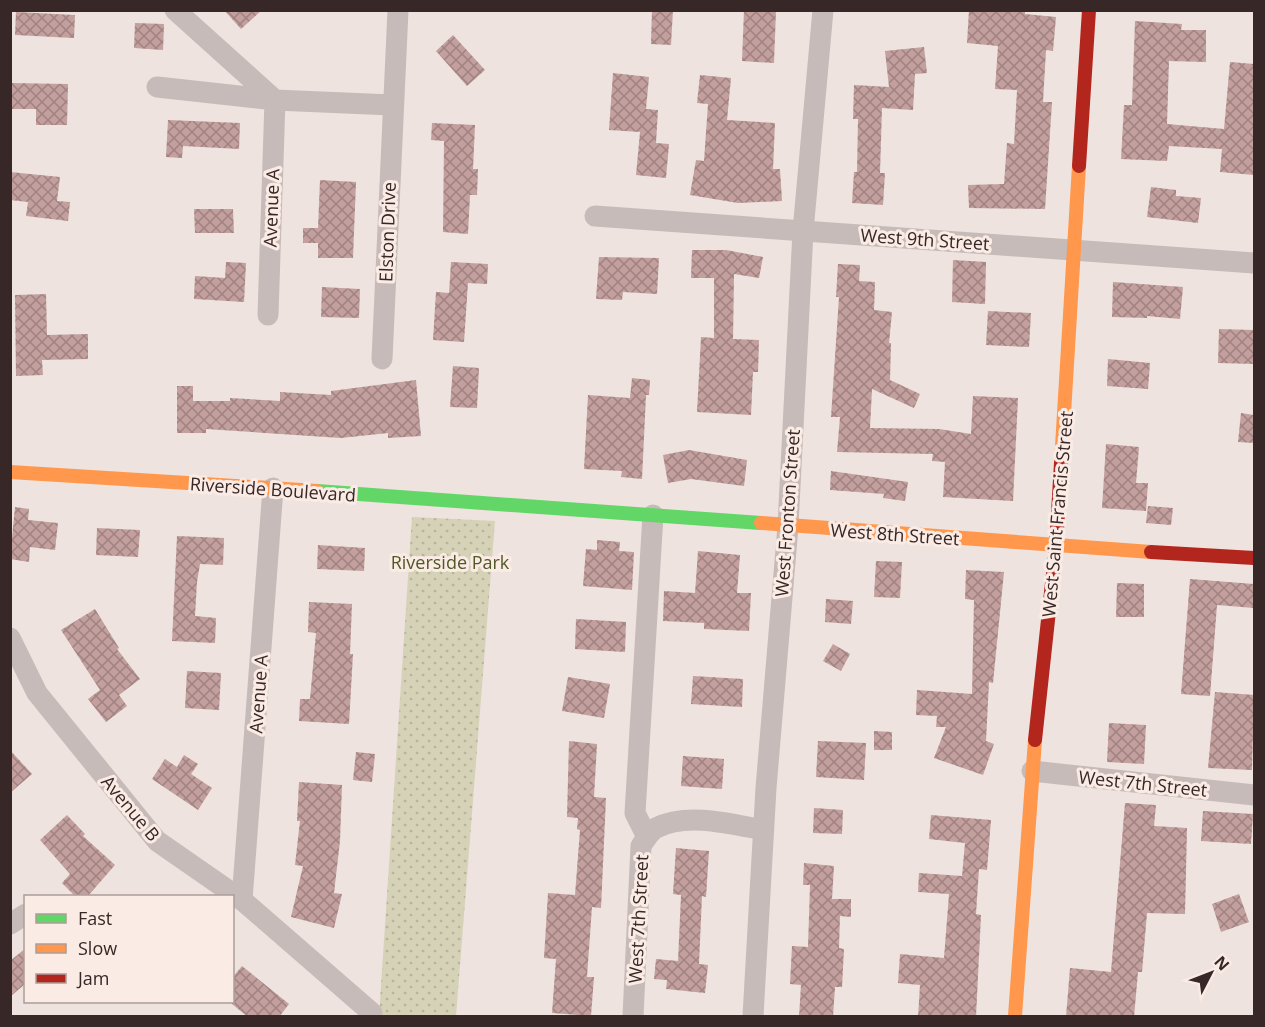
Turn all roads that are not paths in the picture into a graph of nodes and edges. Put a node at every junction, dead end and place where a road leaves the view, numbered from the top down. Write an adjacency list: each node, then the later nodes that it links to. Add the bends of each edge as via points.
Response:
1 (175, 10): 6 (street)
2 (398, 10): 7 (street, Elston Drive)
3 (823, 10): 9 (street, West Fronton Street)
4 (1089, 10): 10 (street, West Saint Francis Street)
5 (157, 87): 6 (street)
6 (275, 100): 7 (street); 12 (street, Avenue A)
7 (392, 105): 13 (street, Elston Drive)
8 (595, 216): 9 (street, West 9th Street)
9 (802, 231): 10 (street, West 9th Street); 18 (street, West Fronton Street)
10 (1075, 250): 11 (street, West 9th Street); 19 (street, West Saint Francis Street)
11 (1254, 263)
12 (268, 315)
13 (382, 359)
14 (10, 472): 15 (street, Riverside Boulevard)
15 (273, 488): 16 (street, Riverside Boulevard); 26 (street, Avenue A)
16 (536, 505): 17 (street, West 8th Street)
17 (653, 515): 18 (street, West 8th Street); 25 (street, via 635,813)
18 (788, 526): 19 (street, West 8th Street); 24 (street, West Fronton Street)
19 (1056, 546): 20 (street, West 8th Street); 22 (street, West Saint Francis Street)
20 (1254, 558)
21 (10, 638): 26 (street, Avenue B, via 37,693 157,841)
22 (1032, 771): 23 (street, West 7th Street); 32 (street, West Saint Francis Street)
23 (1254, 795)
24 (763, 830): 25 (street, West 7th Street, via 717,822 676,822 654,829); 31 (street, West Fronton Street)
25 (647, 837): 30 (street, West 7th Street, via 641,846)
26 (242, 900): 29 (street, Avenue B)
27 (24, 915): 28 (street)
28 (10, 924)
29 (372, 1013)
30 (633, 1017)
31 (753, 1017)
32 (1015, 1017)

